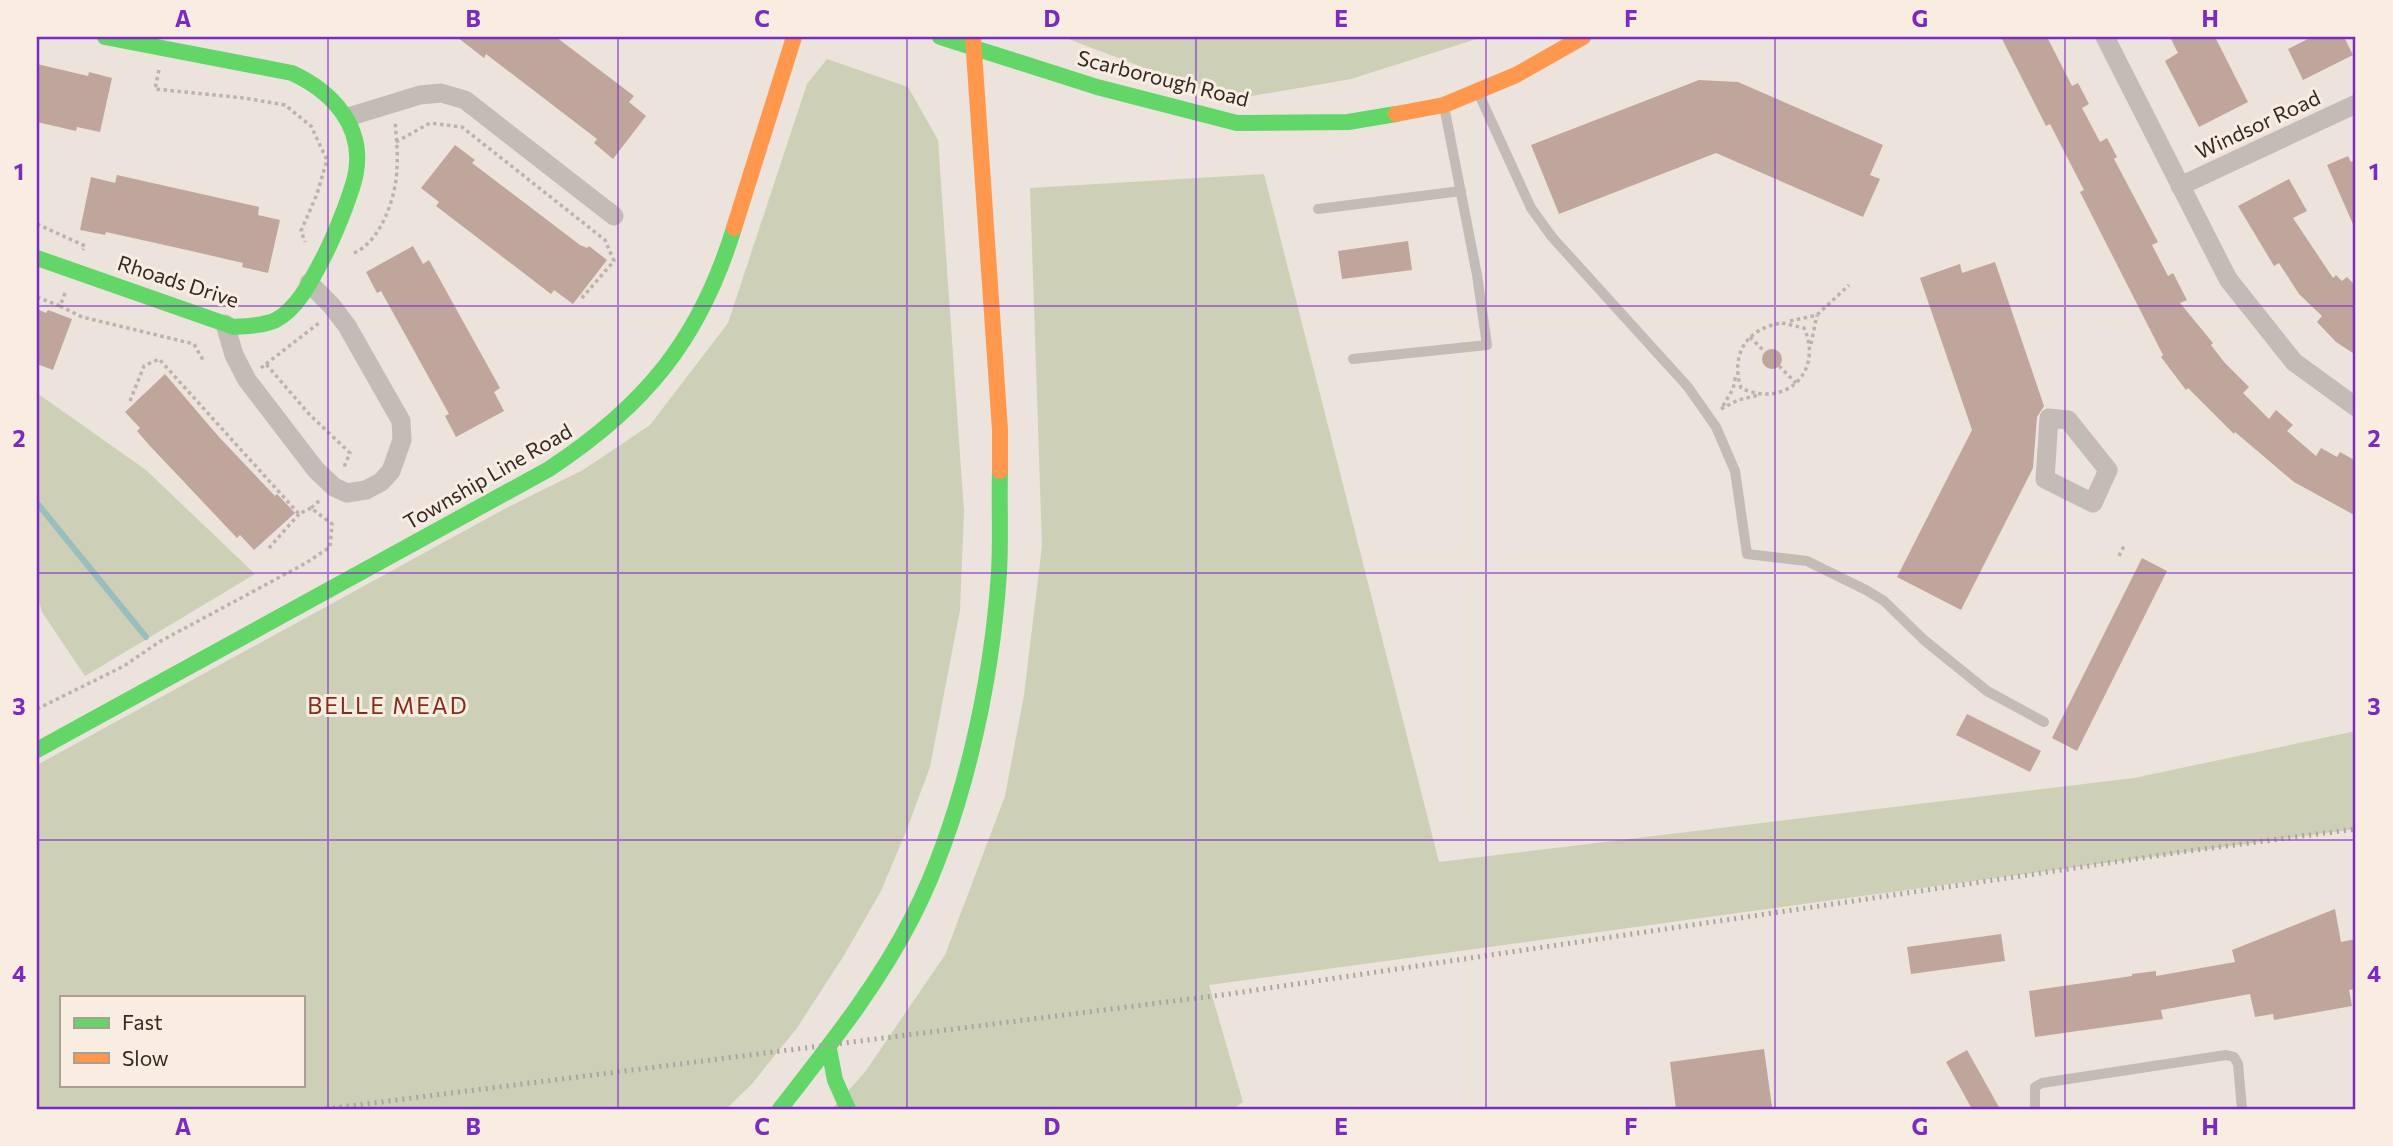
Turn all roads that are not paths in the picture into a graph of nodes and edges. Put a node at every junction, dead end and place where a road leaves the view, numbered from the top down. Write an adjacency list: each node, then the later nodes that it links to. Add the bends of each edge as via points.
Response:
1 (105, 37): 7 (main road, via 134,44)
2 (794, 37): 22 (main road, Township Line Road, via 711,294 672,361 620,419 550,469)
3 (940, 37): 6 (main road, Scarborough Road)
4 (1583, 37): 8 (main road, Scarborough Road)
5 (2105, 37): 12 (street, Windsor Road)
6 (973, 41): 10 (main road, Scarborough Road, via 1097,87 1237,123 1348,122); 23 (main road, via 1000,430 999,572 989,659 975,741 940,854 913,916)
7 (185, 44): 11 (main road, via 308,79)
8 (1478, 91): 10 (main road, Scarborough Road); 21 (lane, via 1531,208 1688,387 1716,427 1735,471 1747,554 1807,561 1866,590 1987,691)
9 (2356, 104): 12 (street, Windsor Road)
10 (1444, 105): 13 (lane)
11 (348, 117): 15 (street, via 420,95 441,93 465,100); 17 (main road, Rhoads Drive, via 357,166 352,188 330,246)
12 (2180, 186): 20 (street, Windsor Road, via 2228,279 2294,362)
13 (1461, 191): 14 (lane); 19 (lane, via 1487,345)
14 (1318, 209)
15 (614, 216)
16 (37, 258): 18 (main road, Rhoads Drive)
17 (309, 283): 18 (main road, Rhoads Drive, via 277,319 253,326); 18 (street, via 347,326 401,421 402,440 391,471 366,490 346,493 316,470 247,380)
18 (225, 324)
19 (1353, 359)
20 (2356, 407)
21 (2044, 722)
22 (37, 750)
23 (830, 1049): 24 (main road); 25 (main road, via 834,1077)
24 (780, 1109)
25 (848, 1109)
26 (2035, 1109): 27 (lane, via 2035,1087 2042,1083 2226,1055 2238,1064)
27 (2242, 1109)

